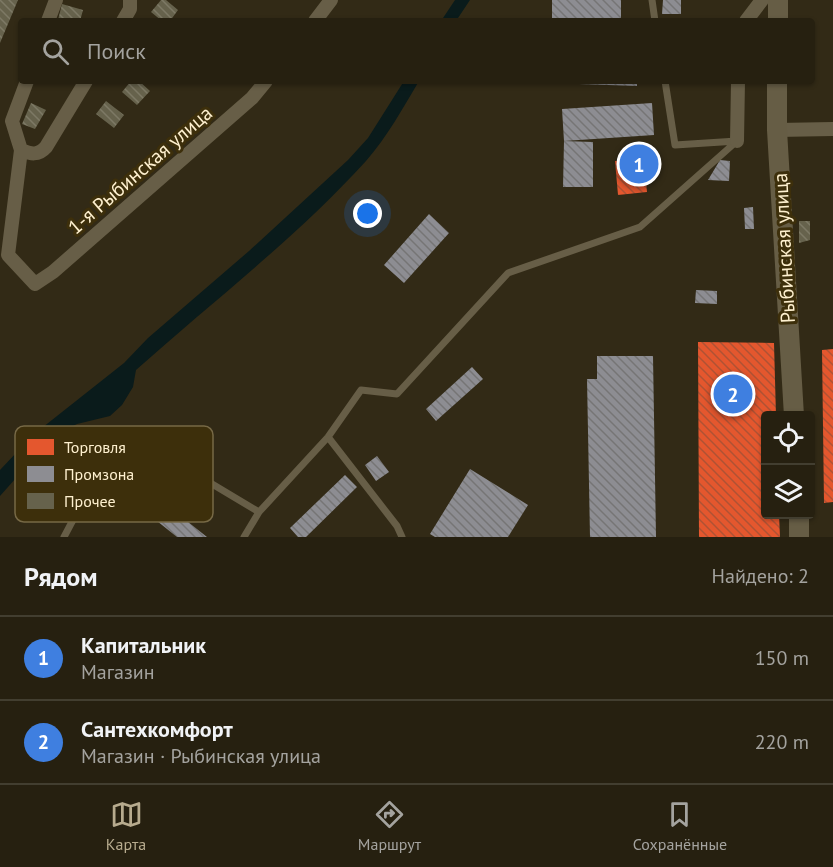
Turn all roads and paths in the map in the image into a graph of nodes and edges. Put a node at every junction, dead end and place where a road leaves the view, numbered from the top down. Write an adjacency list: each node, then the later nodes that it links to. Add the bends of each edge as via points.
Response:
1 (56, 0): 7 (street)
2 (130, 0): 8 (street)
3 (332, 0): 9 (street)
4 (652, 0): 10 (lane)
5 (762, 0): 11 (street)
6 (778, 0): 12 (main road)
7 (49, 18)
8 (125, 18)
9 (317, 18)
10 (655, 18)
11 (748, 18)
12 (778, 18)
13 (26, 84): 22 (street, via 12,121)
14 (84, 84): 22 (street, via 46,147 40,153)
15 (264, 84): 22 (street, 1-я Рыбинская улица, via 235,113 35,284 8,255)
16 (665, 84): 21 (lane, via 675,145)
17 (738, 84): 21 (street)
18 (777, 84): 20 (main road, Рыбинская улица)
19 (833, 129): 20 (street)
20 (777, 130): 23 (main road, Рыбинская улица)
21 (737, 141): 24 (lane, via 640,227 508,273 398,393 361,390)
22 (21, 150)
23 (794, 411)
24 (328, 437): 26 (lane); 31 (lane)
25 (213, 484): 26 (lane)
26 (259, 512): 30 (lane)
27 (798, 519): 32 (main road)
28 (72, 522): 29 (lane)
29 (64, 537)
30 (244, 537)
31 (402, 537)
32 (799, 537)

